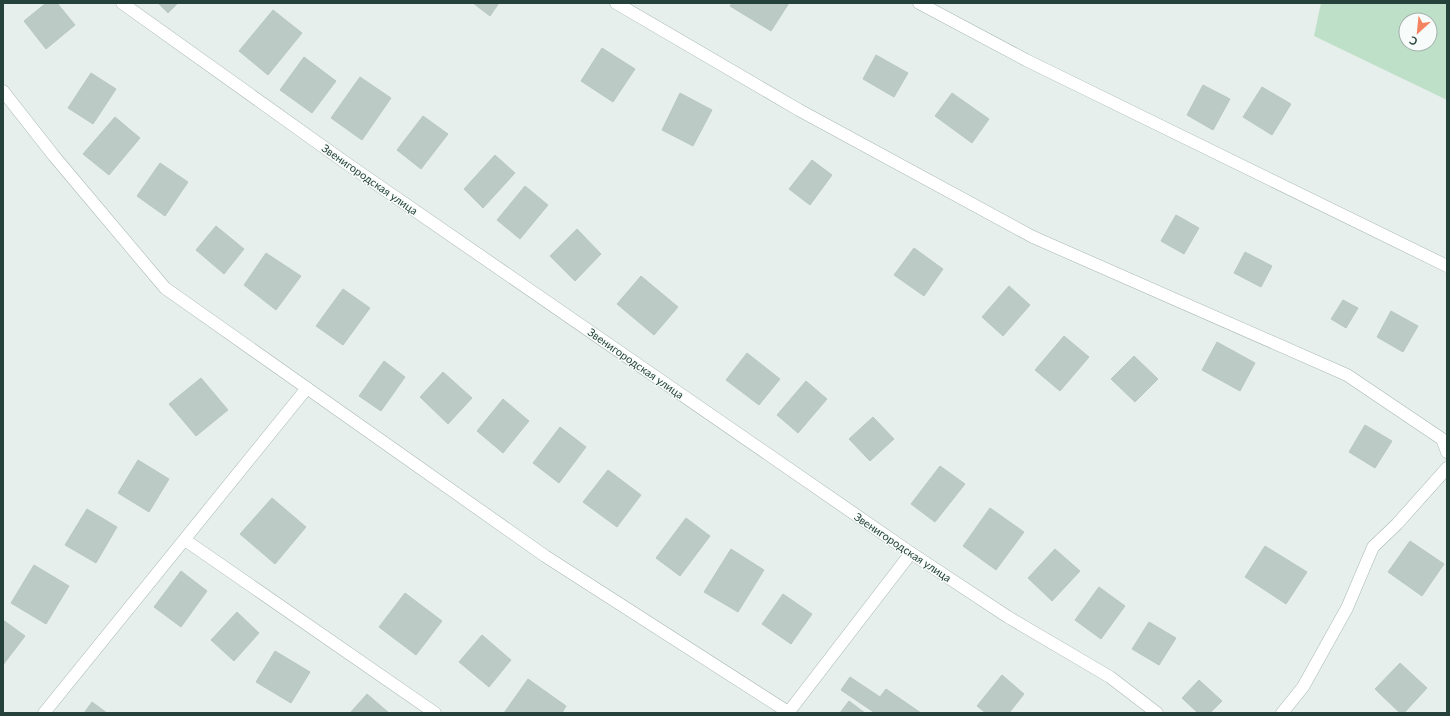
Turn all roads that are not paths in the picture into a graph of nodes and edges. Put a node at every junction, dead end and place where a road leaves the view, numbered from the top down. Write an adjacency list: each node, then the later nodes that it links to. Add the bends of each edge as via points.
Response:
1 (122, 3): 11 (street, Звенигородская улица, via 346,163)
2 (616, 3): 7 (street, via 799,110 1033,237 1347,374)
3 (919, 3): 5 (street, via 1033,63)
4 (3, 91): 6 (street, via 165,288)
5 (1447, 266)
6 (307, 388): 10 (street); 12 (street, via 544,556)
7 (1444, 437): 8 (street)
8 (1447, 452)
9 (1447, 468): 16 (street, via 1373,547 1343,615 1303,687)
10 (185, 540): 13 (street); 14 (street)
11 (911, 553): 12 (street); 15 (street, Звенигородская улица, via 1008,617 1110,677)
12 (788, 712)
13 (44, 713)
14 (435, 713)
15 (1157, 713)
16 (1282, 713)

